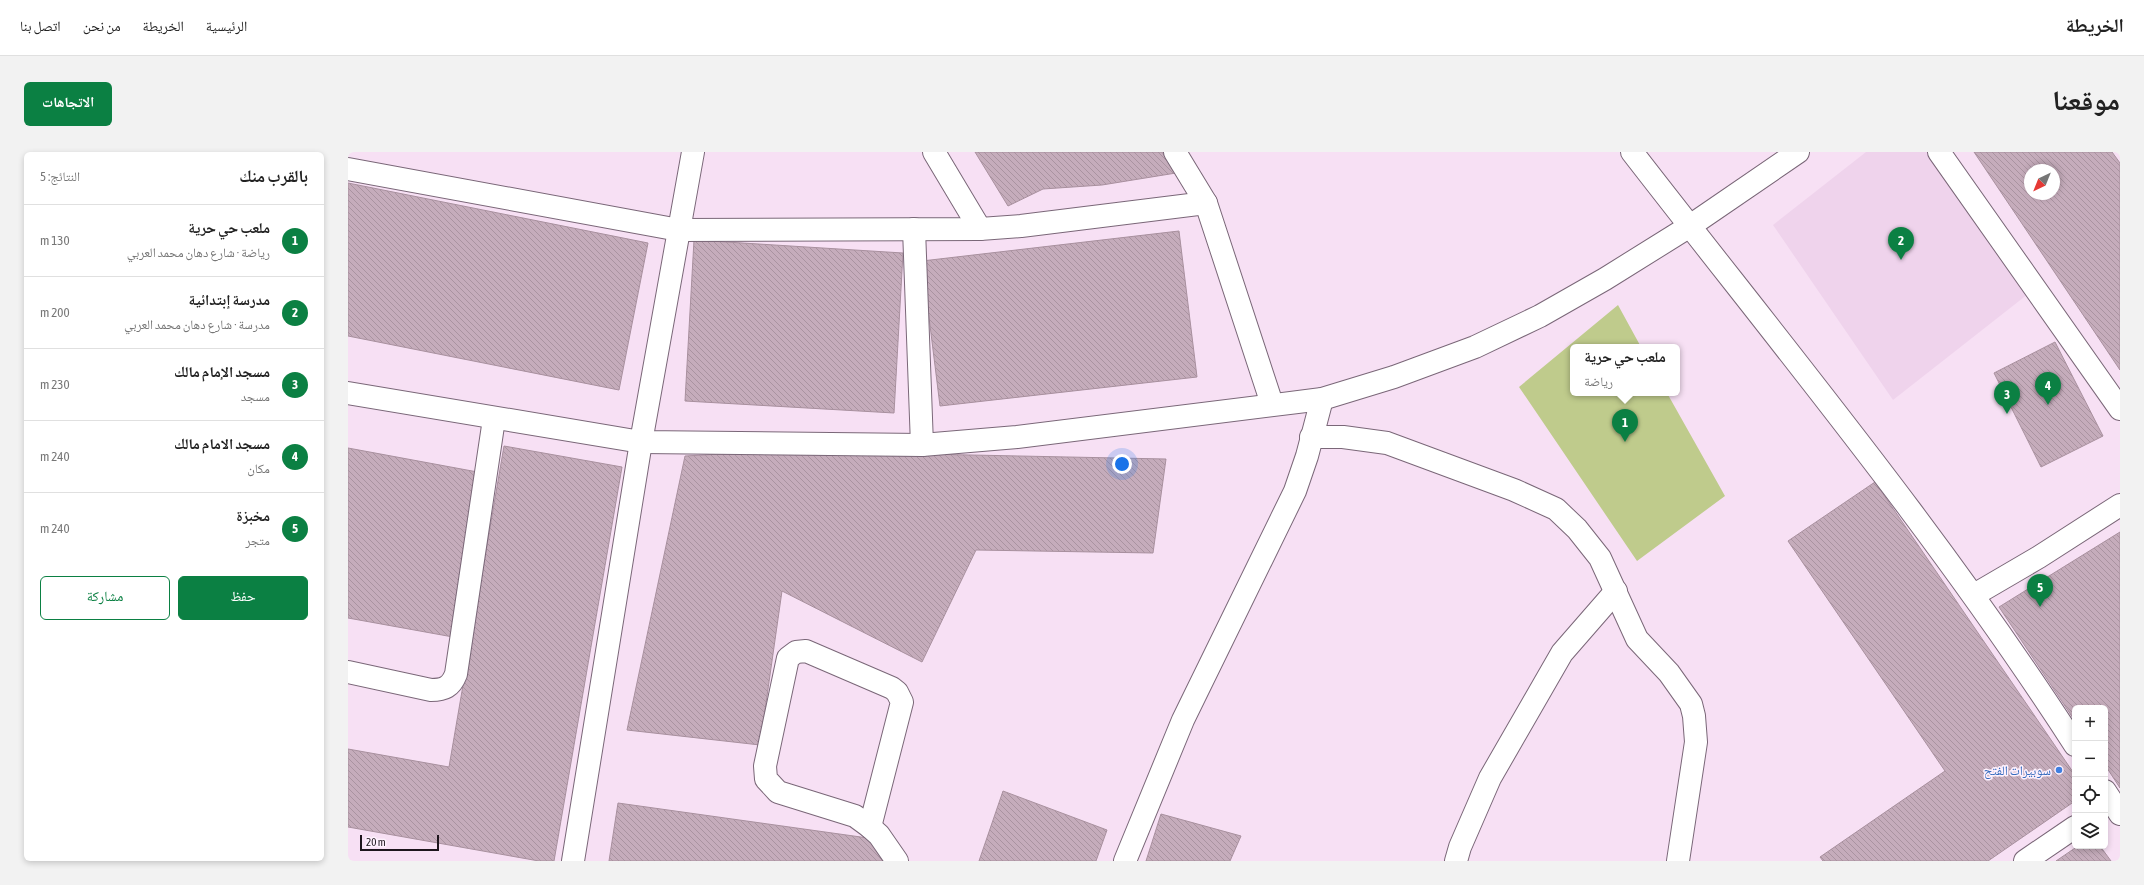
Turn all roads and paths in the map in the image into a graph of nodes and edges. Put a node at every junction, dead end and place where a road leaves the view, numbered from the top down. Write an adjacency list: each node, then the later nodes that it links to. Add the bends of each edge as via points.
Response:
1 (693, 152): 12 (street)
2 (934, 152): 11 (street)
3 (1175, 152): 8 (street)
4 (1632, 152): 9 (street)
5 (1798, 152): 9 (street)
6 (1939, 152): 16 (street)
7 (348, 169): 12 (street)
8 (1206, 203): 11 (street); 15 (street)
9 (1690, 226): 14 (street, via 1592,287 1540,316 1475,347 1394,377); 23 (street, via 1852,433)
10 (914, 229): 11 (street); 12 (street); 20 (street)
11 (980, 229)
12 (680, 230): 19 (street)
13 (348, 393): 17 (street)
14 (1322, 399): 15 (street); 18 (street)
15 (1272, 404): 20 (street, via 1017,437)
16 (2120, 409)
17 (494, 419): 19 (street); 24 (street, via 456,674 452,684 442,690 431,690)
18 (1311, 437): 22 (street, via 1343,437 1387,443 1556,509 1577,529 1600,558); 30 (street, via 1295,491 1183,720)
19 (641, 442): 20 (street); 28 (street)
20 (922, 445)
21 (2120, 505): 23 (street)
22 (1616, 591): 31 (street, via 1562,653 1490,778); 32 (street, via 1637,639 1682,689 1691,704 1694,716 1696,742)
23 (1974, 595): 25 (street)
24 (348, 672)
25 (2072, 741)
26 (870, 827): 26 (street, via 855,816 786,796 771,787 766,779 765,766 788,658 796,652 806,650 892,688 902,702); 29 (street)
27 (2072, 829): 33 (street)
28 (573, 861)
29 (897, 861)
30 (1126, 861)
31 (1456, 861)
32 (1678, 861)
33 (2025, 861)

